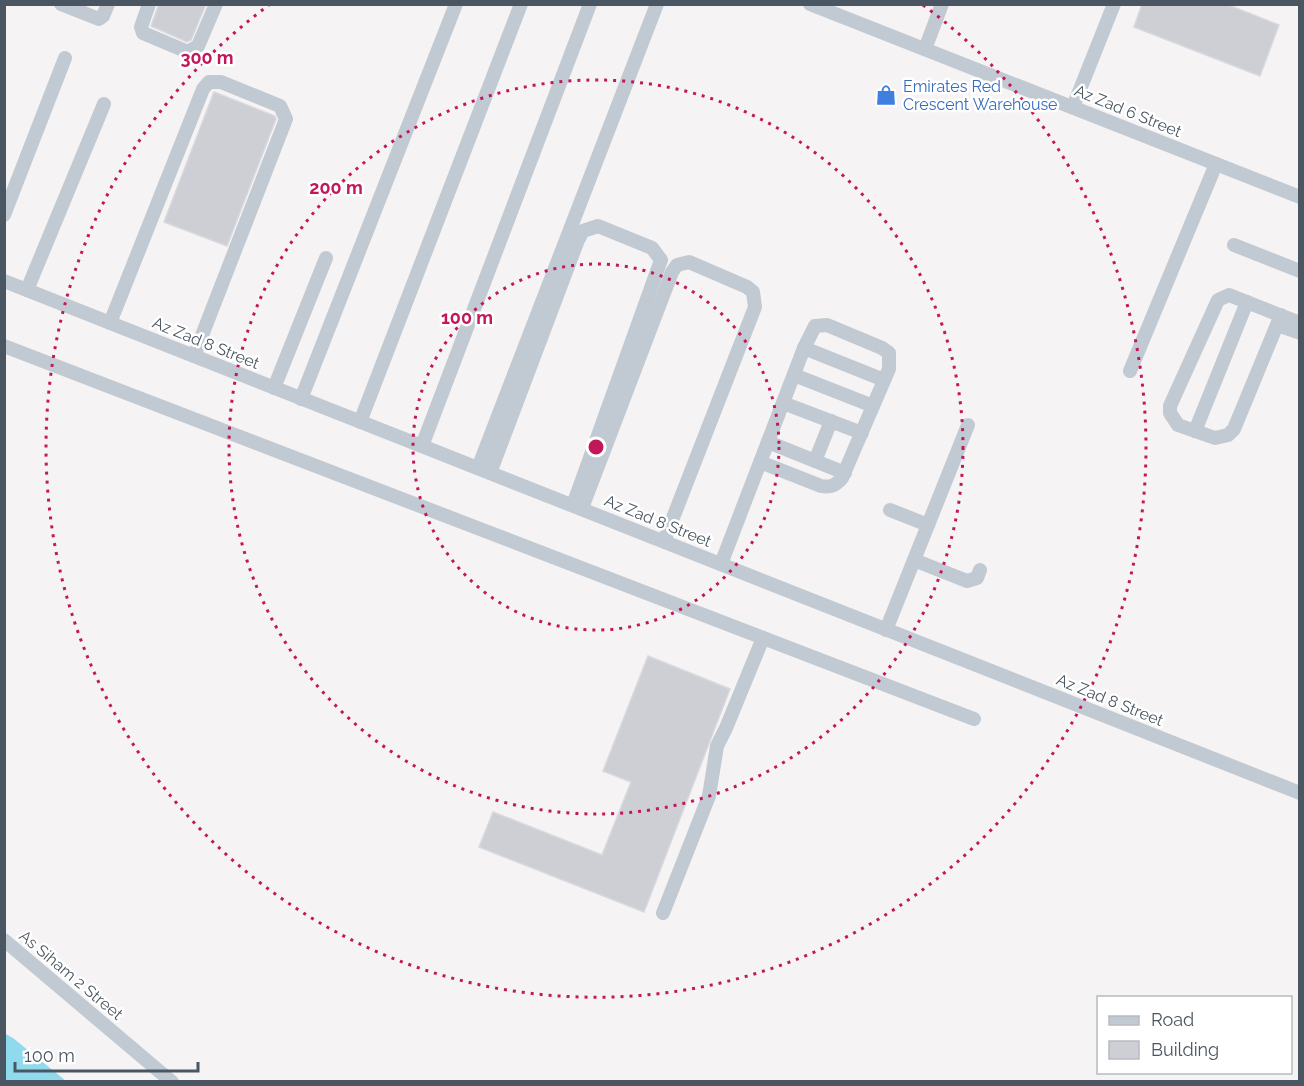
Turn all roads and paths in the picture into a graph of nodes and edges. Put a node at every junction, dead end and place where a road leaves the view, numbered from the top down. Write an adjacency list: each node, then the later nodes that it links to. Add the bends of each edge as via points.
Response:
1 (61, 4): 2 (street, via 99,18)
2 (108, 4)
3 (149, 4): 4 (street, via 141,27 143,33 188,52 198,46)
4 (216, 4)
5 (456, 4): 36 (street)
6 (521, 4): 40 (street)
7 (590, 4): 45 (street)
8 (657, 4): 48 (street)
9 (810, 4): 12 (street, Az Zad 6 Street)
10 (942, 4): 12 (street)
11 (1114, 4): 15 (street)
12 (925, 49): 15 (street, Az Zad 6 Street)
13 (65, 58): 18 (street)
14 (104, 104): 23 (street)
15 (1073, 107): 16 (street, Az Zad 6 Street)
16 (1216, 164): 17 (street, Az Zad 6 Street); 32 (street)
17 (1298, 194)
18 (4, 215)
19 (1234, 245): 21 (street)
20 (326, 258): 35 (street)
21 (1299, 271)
22 (4, 281): 23 (street, Az Zad 8 Street)
23 (27, 290): 26 (street, Az Zad 8 Street)
24 (1247, 302): 25 (street); 42 (street); 42 (street, via 1223,295 1213,304 1170,406 1178,424)
25 (1279, 320): 27 (street); 28 (street); 42 (street, via 1234,429 1222,438)
26 (110, 323): 31 (street, Az Zad 8 Street); 31 (street, via 203,89 209,82 221,82 280,106 286,119)
27 (1299, 323)
28 (1299, 333)
29 (4, 346): 58 (street)
30 (804, 348): 33 (street); 34 (street); 34 (street, via 815,326 827,325 889,353 891,362)
31 (194, 356): 35 (street, Az Zad 8 Street)
32 (1130, 371)
33 (794, 375): 37 (street); 38 (street)
34 (884, 380): 38 (street)
35 (274, 388): 36 (street, Az Zad 8 Street)
36 (301, 399): 40 (street, Az Zad 8 Street)
37 (783, 403): 39 (street); 44 (street)
38 (873, 405): 43 (street)
39 (831, 421): 43 (street); 46 (street)
40 (360, 422): 45 (street, Az Zad 8 Street)
41 (968, 425): 52 (street)
42 (1195, 431)
43 (862, 433): 49 (street)
44 (768, 442): 46 (street); 47 (street)
45 (422, 446): 48 (street, Az Zad 8 Street)
46 (815, 461): 49 (street)
47 (760, 462): 49 (street, via 828,487 836,484); 55 (street)
48 (484, 470): 50 (street, Az Zad 8 Street); 50 (street, via 578,240 583,231 598,226 652,248 661,260)
49 (845, 472)
50 (577, 507): 53 (street, Az Zad 8 Street); 53 (street, via 672,272 677,265 689,262 747,287 753,292 755,307)
51 (890, 510): 52 (street)
52 (928, 525): 54 (street)
53 (664, 541): 55 (street, Az Zad 8 Street)
54 (914, 560): 56 (street, via 967,581 977,578); 57 (street)
55 (721, 564): 57 (street, Az Zad 8 Street)
56 (980, 570)
57 (886, 630): 60 (street, Az Zad 8 Street)
58 (763, 638): 59 (street); 61 (street, via 717,746 704,810)
59 (974, 719)
60 (1299, 793)
61 (663, 913)
62 (4, 940): 63 (street, As Siham 2 Street)
63 (172, 1082)

